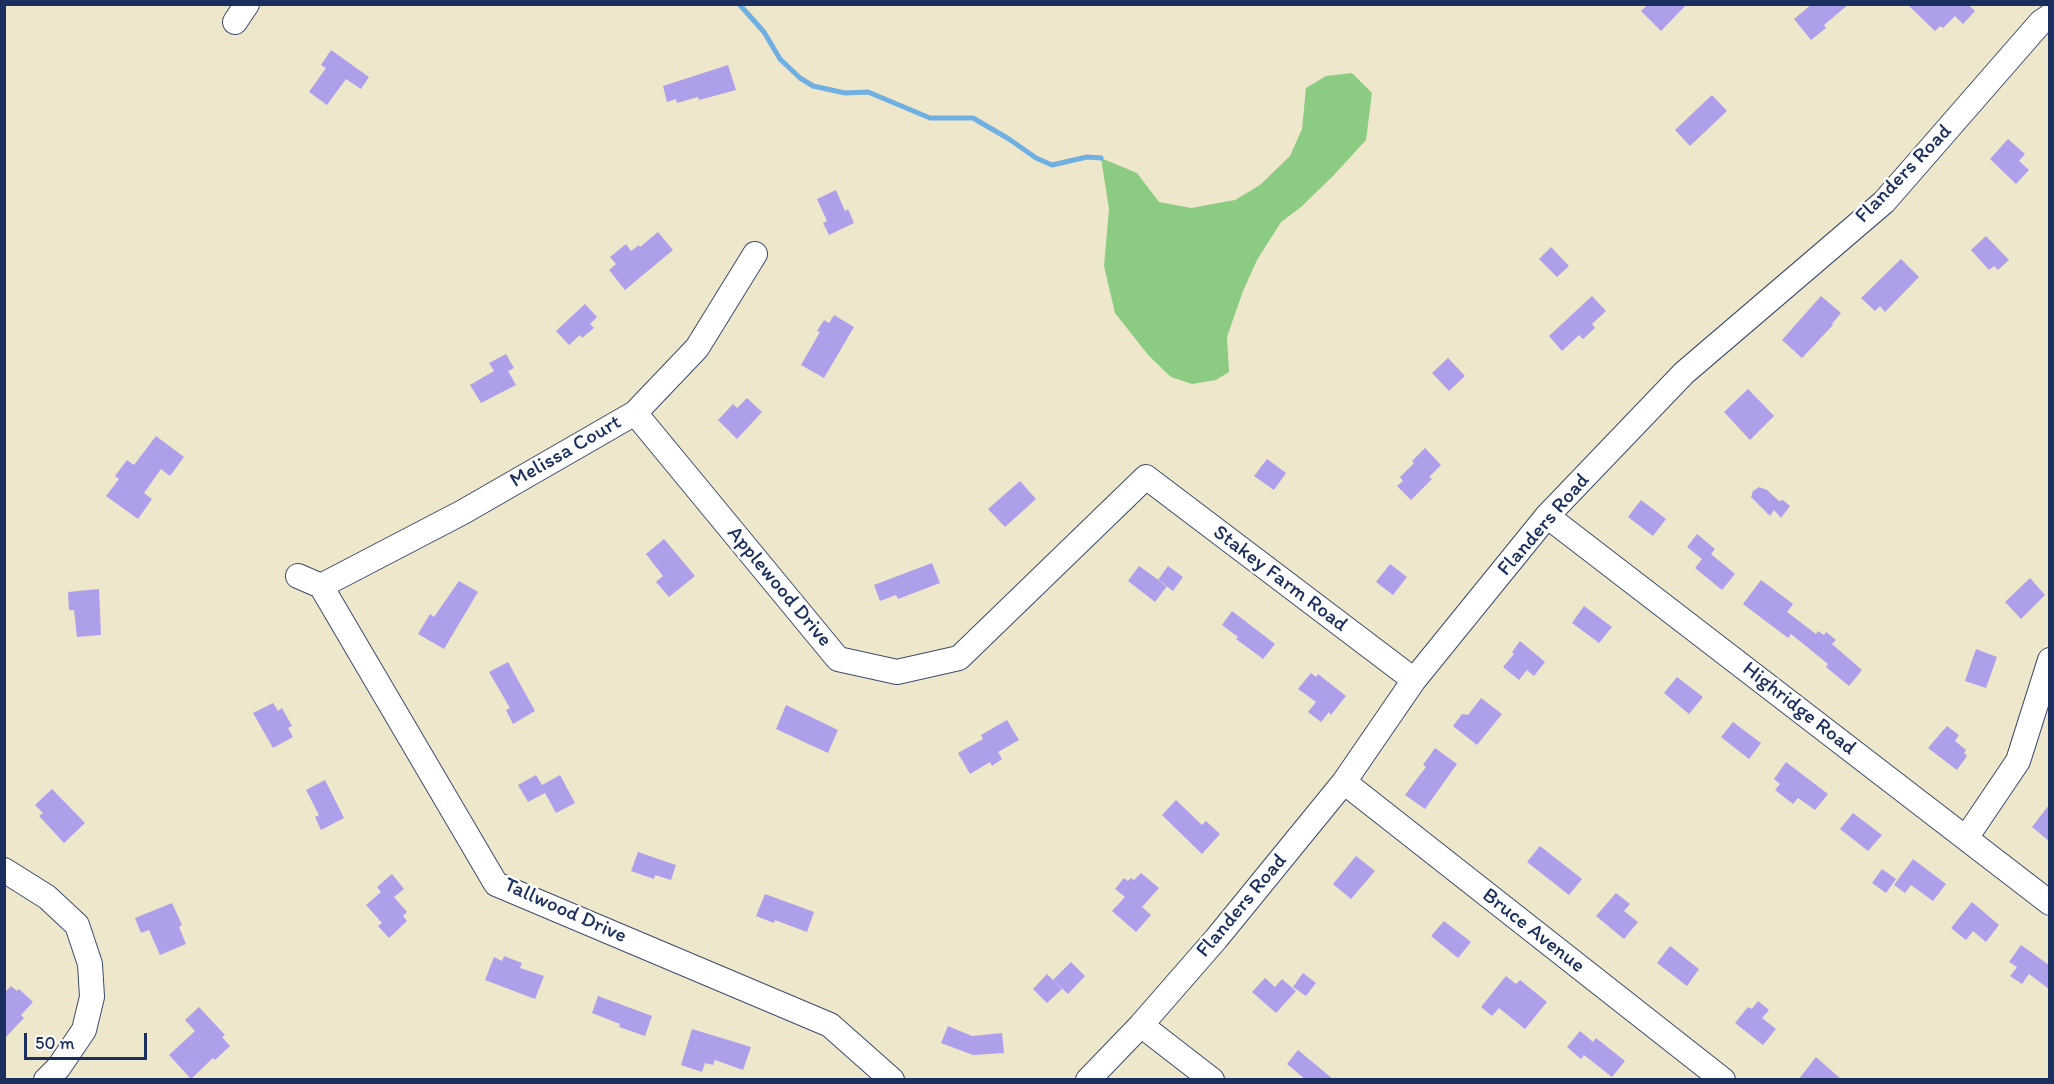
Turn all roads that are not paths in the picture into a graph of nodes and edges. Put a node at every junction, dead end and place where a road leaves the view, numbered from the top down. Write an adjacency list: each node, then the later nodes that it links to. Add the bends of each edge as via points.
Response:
1 (2049, 16): 5 (street, Flanders Road, via 1884,202 1684,373)
2 (755, 254): 3 (street, Melissa Court, via 697,348)
3 (635, 413): 4 (street, Applewood Drive, via 838,659 897,672 959,658); 7 (street, Melissa Court, via 463,512)
4 (1146, 477): 9 (street, Stakey Farm Road)
5 (1547, 516): 9 (street, Flanders Road); 11 (street, Highridge Road)
6 (298, 576): 7 (street)
7 (321, 586): 16 (street, Tallwood Drive, via 496,884 830,1025)
8 (2049, 660): 11 (street, via 2018,761)
9 (1414, 680): 10 (street, Flanders Road)
10 (1344, 783): 14 (street, Flanders Road); 19 (street, Bruce Avenue)
11 (1966, 838): 13 (street, Highridge Road)
12 (4, 870): 15 (street, via 47,897 76,925 90,964 92,997 84,1029)
13 (2049, 903)
14 (1141, 1025): 17 (street, Flanders Road); 18 (street)
15 (46, 1080)
16 (892, 1080)
17 (1088, 1080)
18 (1212, 1080)
19 (1723, 1080)

